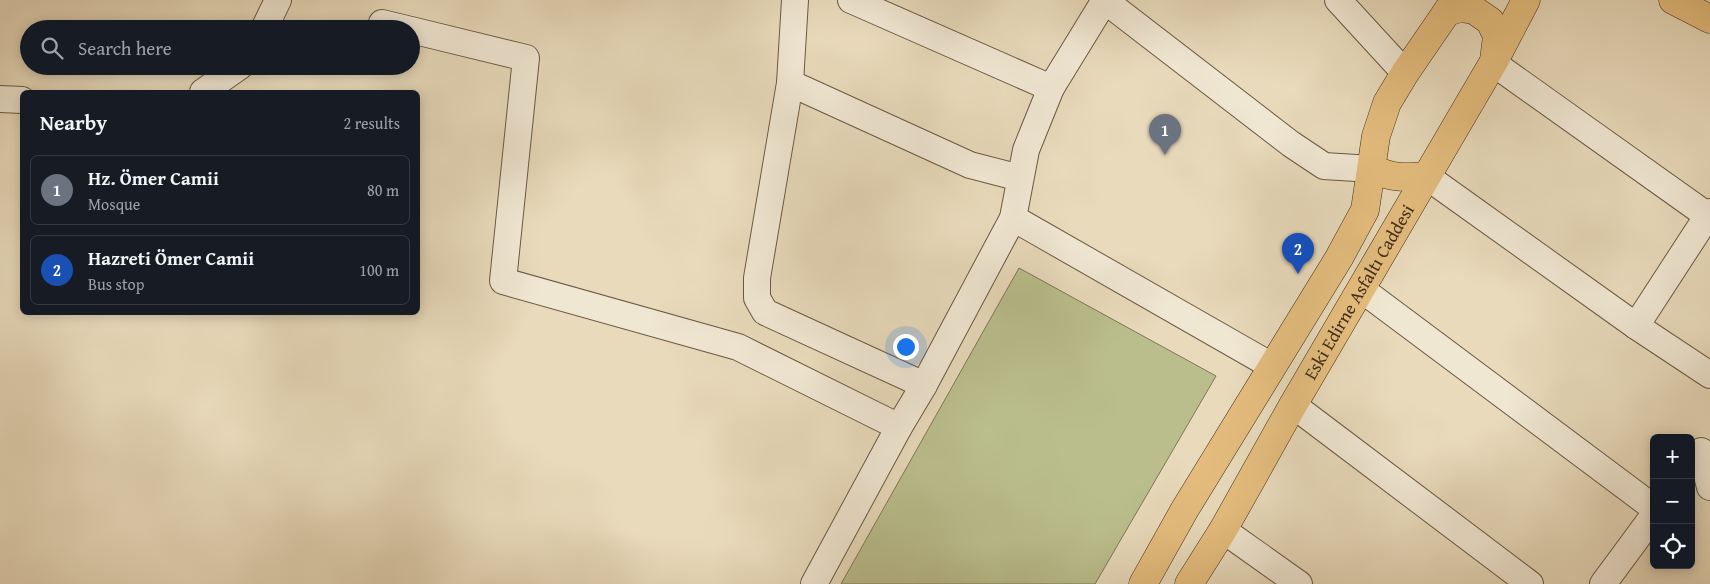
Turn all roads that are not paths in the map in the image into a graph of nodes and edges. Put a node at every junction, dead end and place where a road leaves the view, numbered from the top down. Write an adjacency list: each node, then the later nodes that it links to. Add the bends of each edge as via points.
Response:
1 (278, 0): 10 (street)
2 (795, 0): 15 (street)
3 (851, 0): 16 (street)
4 (1104, 0): 16 (street); 20 (street, via 1324,166)
5 (1338, 0): 13 (street)
6 (1526, 0): 12 (main road, Eski Edirne Asfaltı Caddesi)
7 (1673, 0): 9 (main road)
8 (1451, 6): 12 (main road, via 1474,10 1490,21 1497,36); 13 (main road, Eski Edirne Asfaltı Caddesi)
9 (1710, 19)
10 (268, 20)
11 (420, 32): 31 (street, via 526,58 503,281 738,347)
12 (1494, 63): 21 (main road, Eski Edirne Asfaltı Caddesi); 23 (street)
13 (1405, 73): 20 (main road, Eski Edirne Asfaltı Caddesi, via 1388,103 1376,136)
14 (228, 75): 17 (street)
15 (790, 83): 22 (street, via 970,165); 29 (street, via 757,278 757,298 765,312)
16 (1051, 88): 22 (street, via 1026,150)
17 (207, 90)
18 (0, 99): 19 (street)
19 (20, 100)
20 (1372, 169): 21 (main road, via 1402,178); 27 (main road, Eski Edirne Asfaltı Caddesi, via 1365,210)
21 (1426, 176): 25 (main road, Eski Edirne Asfaltı Caddesi); 26 (street)
22 (1020, 178): 24 (street)
23 (1709, 214): 26 (street)
24 (1013, 218): 27 (street); 29 (street)
25 (1361, 289): 30 (main road, Eski Edirne Asfaltı Caddesi); 34 (street)
26 (1636, 326): 28 (street)
27 (1272, 366): 30 (main road); 38 (main road, Eski Edirne Asfaltı Caddesi)
28 (1710, 375)
29 (924, 385): 31 (street)
30 (1294, 404): 36 (main road, Eski Edirne Asfaltı Caddesi); 41 (street)
31 (899, 427): 37 (street)
32 (1701, 452): 33 (street)
33 (1710, 487)
34 (1650, 505)
35 (1650, 520): 42 (street)
36 (1223, 530): 39 (main road, Eski Edirne Asfaltı Caddesi); 40 (street)
37 (814, 584)
38 (1143, 584)
39 (1190, 584)
40 (1299, 584)
41 (1530, 584)
42 (1603, 584)

